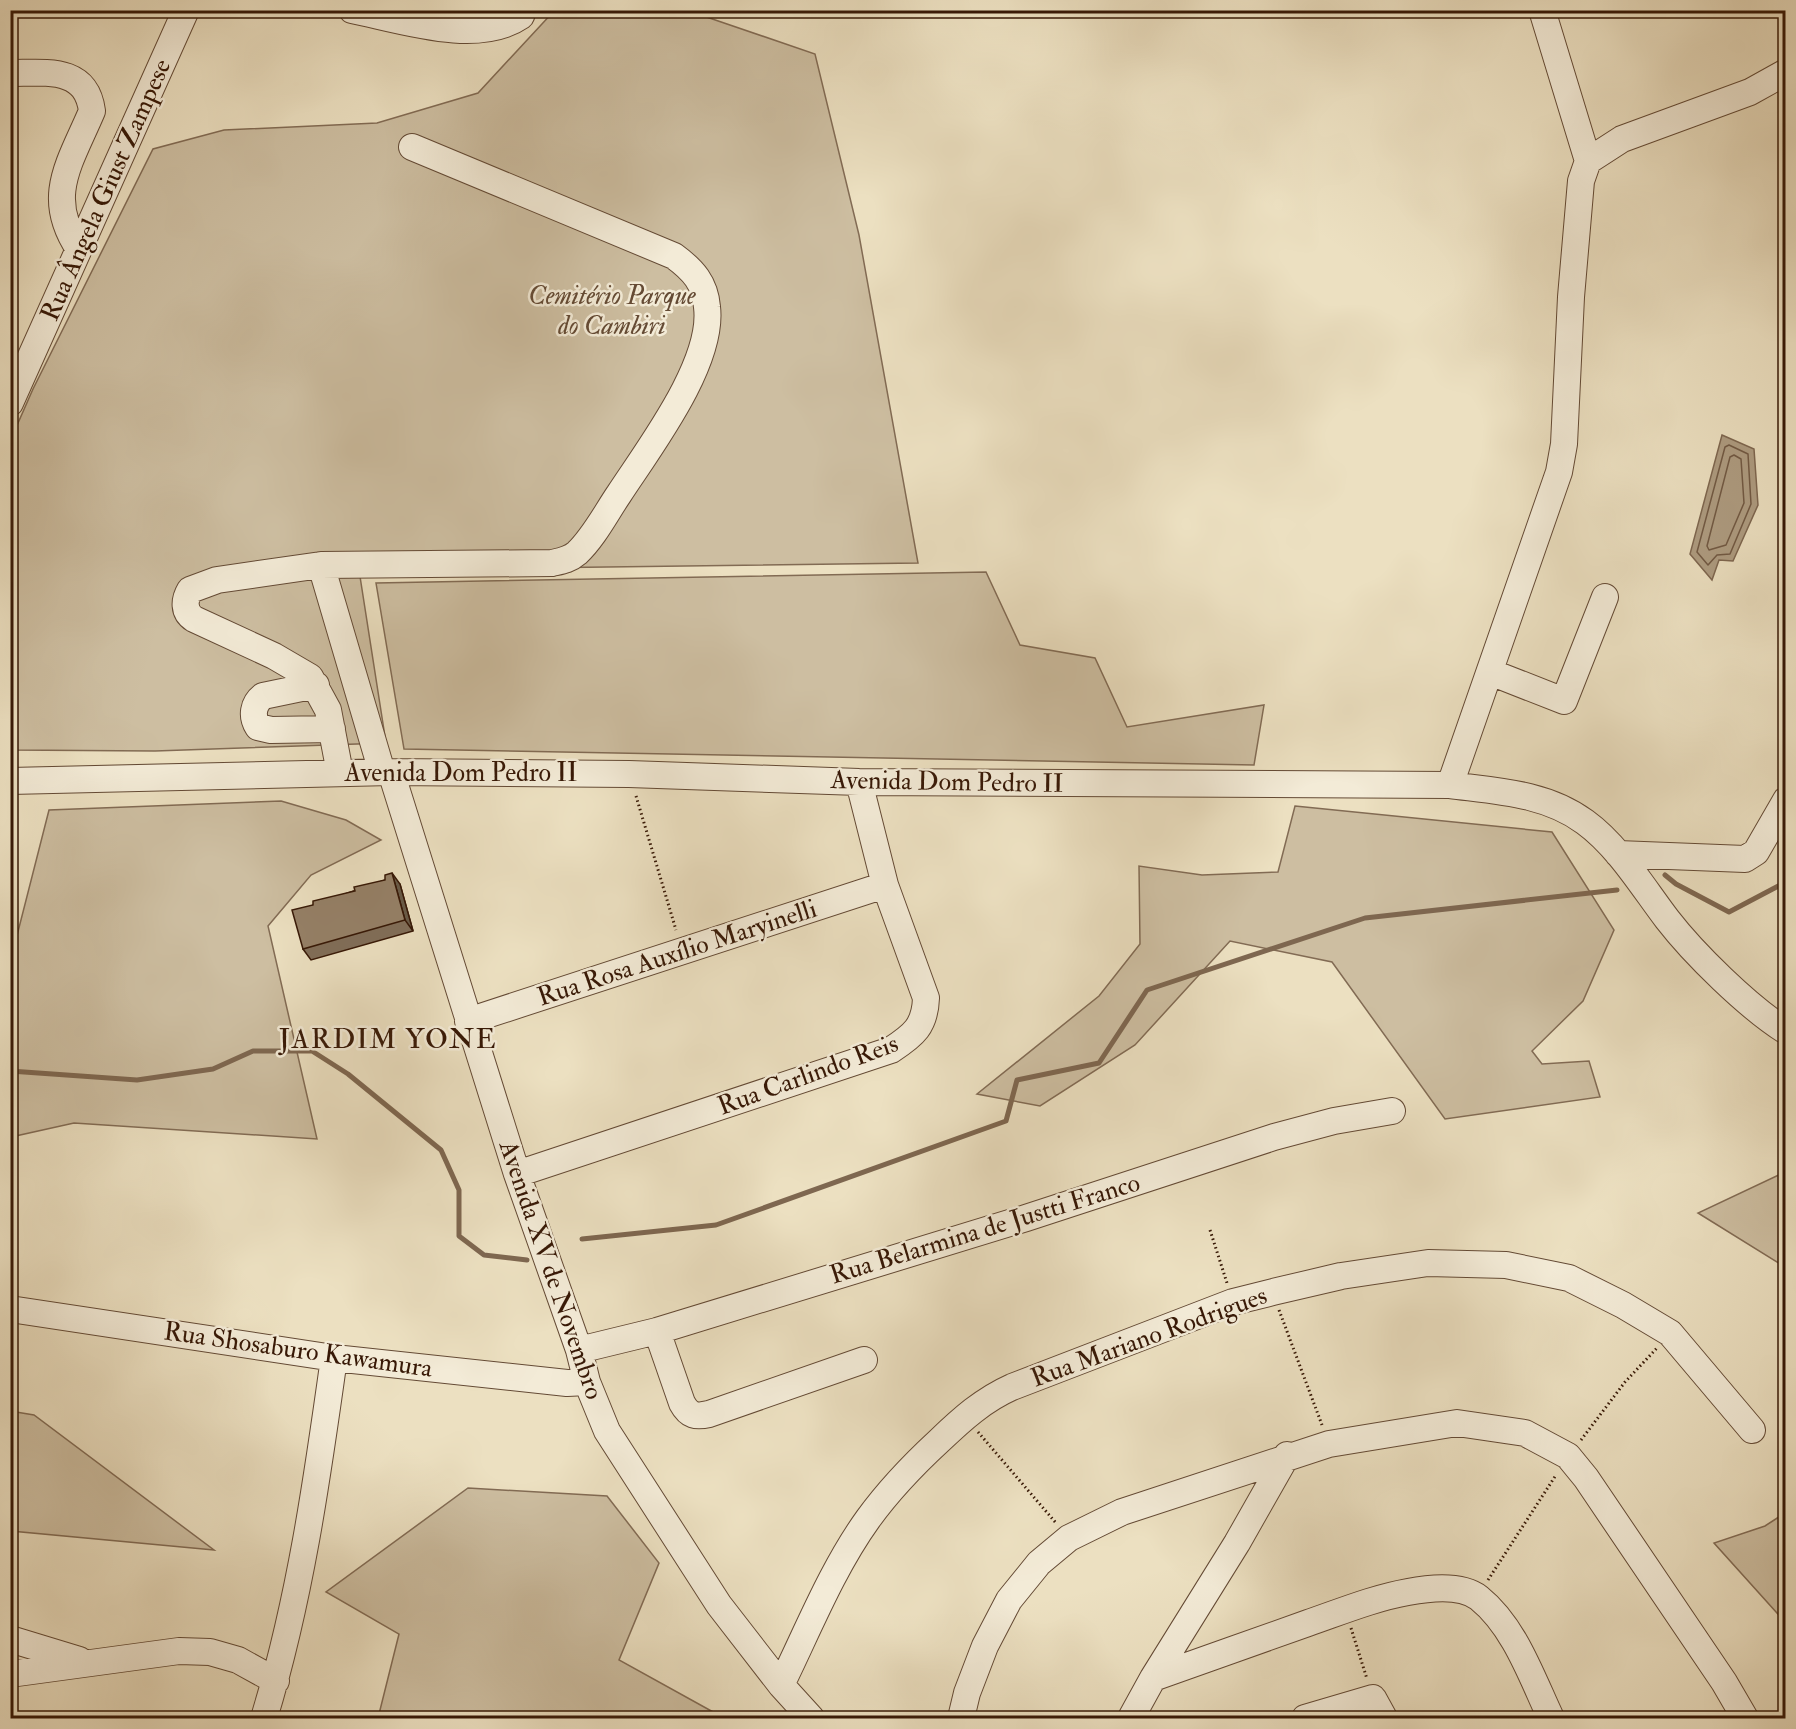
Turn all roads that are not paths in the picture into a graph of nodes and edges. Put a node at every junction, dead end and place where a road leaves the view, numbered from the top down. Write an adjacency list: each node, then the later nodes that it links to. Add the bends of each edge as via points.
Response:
1 (186, 10): 9 (street, Rua Ângela Giust Zampese)
2 (352, 10): 3 (street, via 462,30 508,25)
3 (523, 10)
4 (1542, 10): 8 (street)
5 (10, 73): 9 (street, via 59,73 81,84 90,100 92,111 62,182 60,198 64,223)
6 (1784, 75): 8 (street, via 1750,92 1622,139)
7 (412, 147): 11 (street, via 675,256 694,270 702,285 708,309 704,342 687,385 661,430 591,536 568,559 552,563)
8 (1588, 161): 14 (street, via 1581,181 1559,472)
9 (79, 249): 10 (street, Rua Ângela Giust Zampese)
10 (10, 403)
11 (321, 566): 13 (street, via 217,580 190,590 186,597 189,615); 18 (street, Avenida XV de Novembro)
12 (1605, 597): 14 (street, via 1564,701)
13 (274, 656): 15 (street, via 310,677); 16 (street)
14 (1490, 672): 23 (street)
15 (316, 685): 16 (street); 17 (street)
16 (274, 692): 17 (street, via 257,701 254,716 258,727)
17 (332, 729): 20 (street)
18 (386, 772): 19 (street, Avenida Dom Pedro II); 20 (street, Avenida Dom Pedro II); 24 (street, Avenida XV de Novembro)
19 (418, 772): 22 (street, Avenida Dom Pedro II); 24 (street)
20 (340, 773): 21 (street, Avenida Dom Pedro II)
21 (10, 782)
22 (859, 782): 23 (street, Avenida Dom Pedro II); 27 (street, Rua Carlindo Reis)
23 (1450, 784): 26 (street, Avenida Dom Pedro II, via 1525,795 1556,806 1584,821)
24 (400, 800): 28 (street, Avenida XV de Novembro)
25 (1785, 801): 26 (street, via 1756,852 1744,859)
26 (1618, 855): 29 (street, Avenida Dom Pedro II, via 1686,939 1735,991)
27 (885, 885): 28 (street, Rua Rosa Auxílio Maryinelli); 31 (street, Rua Carlindo Reis, via 926,998 925,1016 911,1037 891,1050)
28 (468, 1021): 31 (street, Avenida XV de Novembro)
29 (1785, 1031)
30 (1392, 1111): 33 (street, Rua Belarmina de Justti Franco, via 1274,1137)
31 (517, 1174): 34 (street, Avenida XV de Novembro)
32 (10, 1309): 35 (street, Rua Shosaburo Kawamura)
33 (657, 1331): 34 (street, Rua Belarmina de Justti Franco); 36 (street, via 682,1403 694,1416)
34 (579, 1350): 37 (street, Avenida XV de Novembro)
35 (334, 1358): 37 (street, Rua Shosaburo Kawamura); 44 (street, via 312,1516)
36 (864, 1360)
37 (587, 1382): 45 (street, Avenida XV de Novembro, via 607,1431 719,1605)
38 (1752, 1430): 45 (street, Rua Mariano Rodrigues, via 1670,1333 1569,1278 1506,1265 1428,1263 1341,1276 1233,1302 1012,1387 986,1399 965,1416 904,1474 867,1520 837,1571)
39 (1287, 1455): 43 (street, via 1226,1563); 49 (street, via 1122,1512 1069,1538 1039,1563 1009,1600 985,1646); 53 (street, via 1329,1444 1457,1424 1525,1433 1568,1456 1698,1643)
40 (10, 1639): 41 (street)
41 (86, 1662): 42 (street); 44 (street, via 179,1651 210,1652 237,1660)
42 (10, 1674)
43 (1153, 1678): 50 (street); 52 (street, via 1405,1592 1432,1588 1460,1590 1477,1596 1495,1614 1518,1647)
44 (276, 1681): 47 (street)
45 (781, 1685): 48 (street, Avenida XV de Novembro)
46 (1379, 1708): 51 (street)
47 (264, 1719)
48 (811, 1719)
49 (961, 1719)
50 (1131, 1719)
51 (1305, 1719)
52 (1551, 1719)
53 (1745, 1719)

